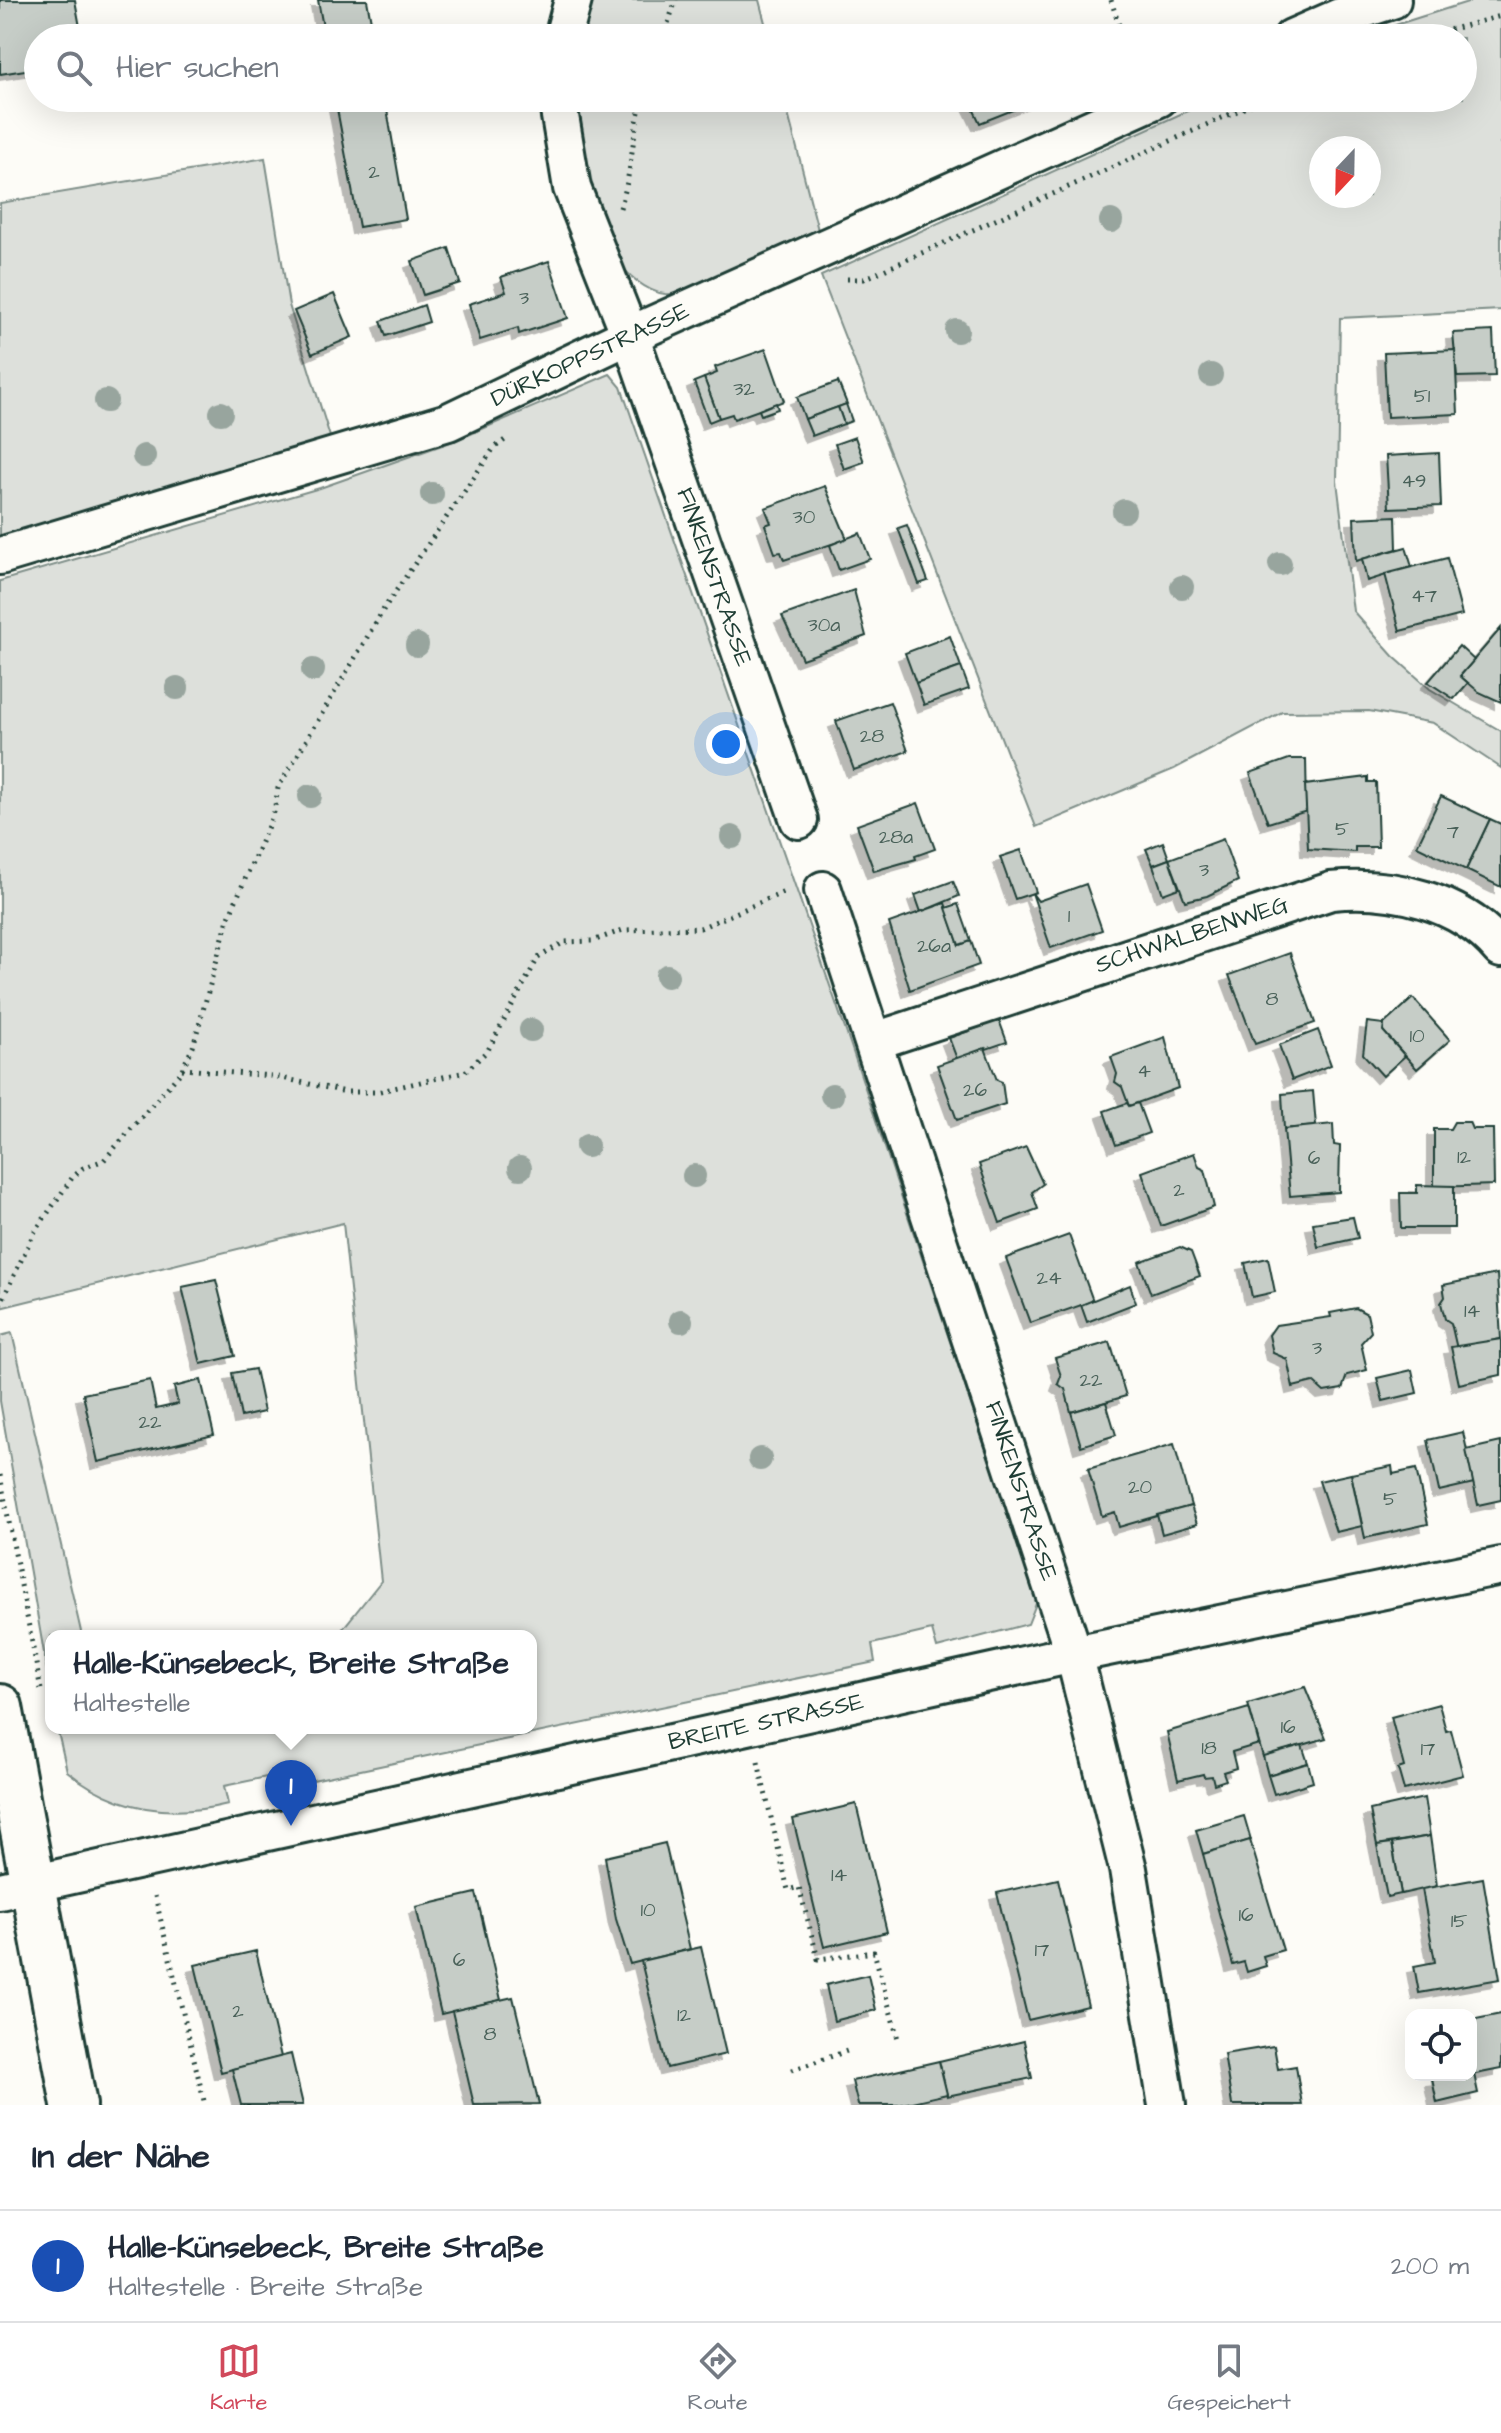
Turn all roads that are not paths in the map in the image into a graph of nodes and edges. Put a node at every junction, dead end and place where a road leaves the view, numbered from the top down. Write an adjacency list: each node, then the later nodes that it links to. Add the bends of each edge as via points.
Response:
1 (573, 0): 3 (street)
2 (1392, 0): 4 (street)
3 (567, 24)
4 (1324, 24)
5 (559, 112): 7 (street, FINKENSTRASSE, via 572,188)
6 (1128, 112): 7 (street, DÜRKOPPSTRASSE)
7 (630, 335): 8 (street, DÜRKOPPSTRASSE, via 448,422); 9 (street, FINKENSTRASSE)
8 (0, 556)
9 (799, 820)
10 (808, 889): 12 (street, FINKENSTRASSE)
11 (1501, 949): 12 (street, SCHWALBENWEG, via 1471,923 1407,893 1367,887 1331,891)
12 (875, 1041): 14 (street, FINKENSTRASSE)
13 (1501, 1566): 14 (street, BREITE STRASSE)
14 (1074, 1654): 16 (street, BREITE STRASSE); 18 (street, FINKENSTRASSE, via 1128,1869)
15 (0, 1707): 16 (street)
16 (16, 1887): 17 (street)
17 (74, 2105)
18 (1167, 2105)

